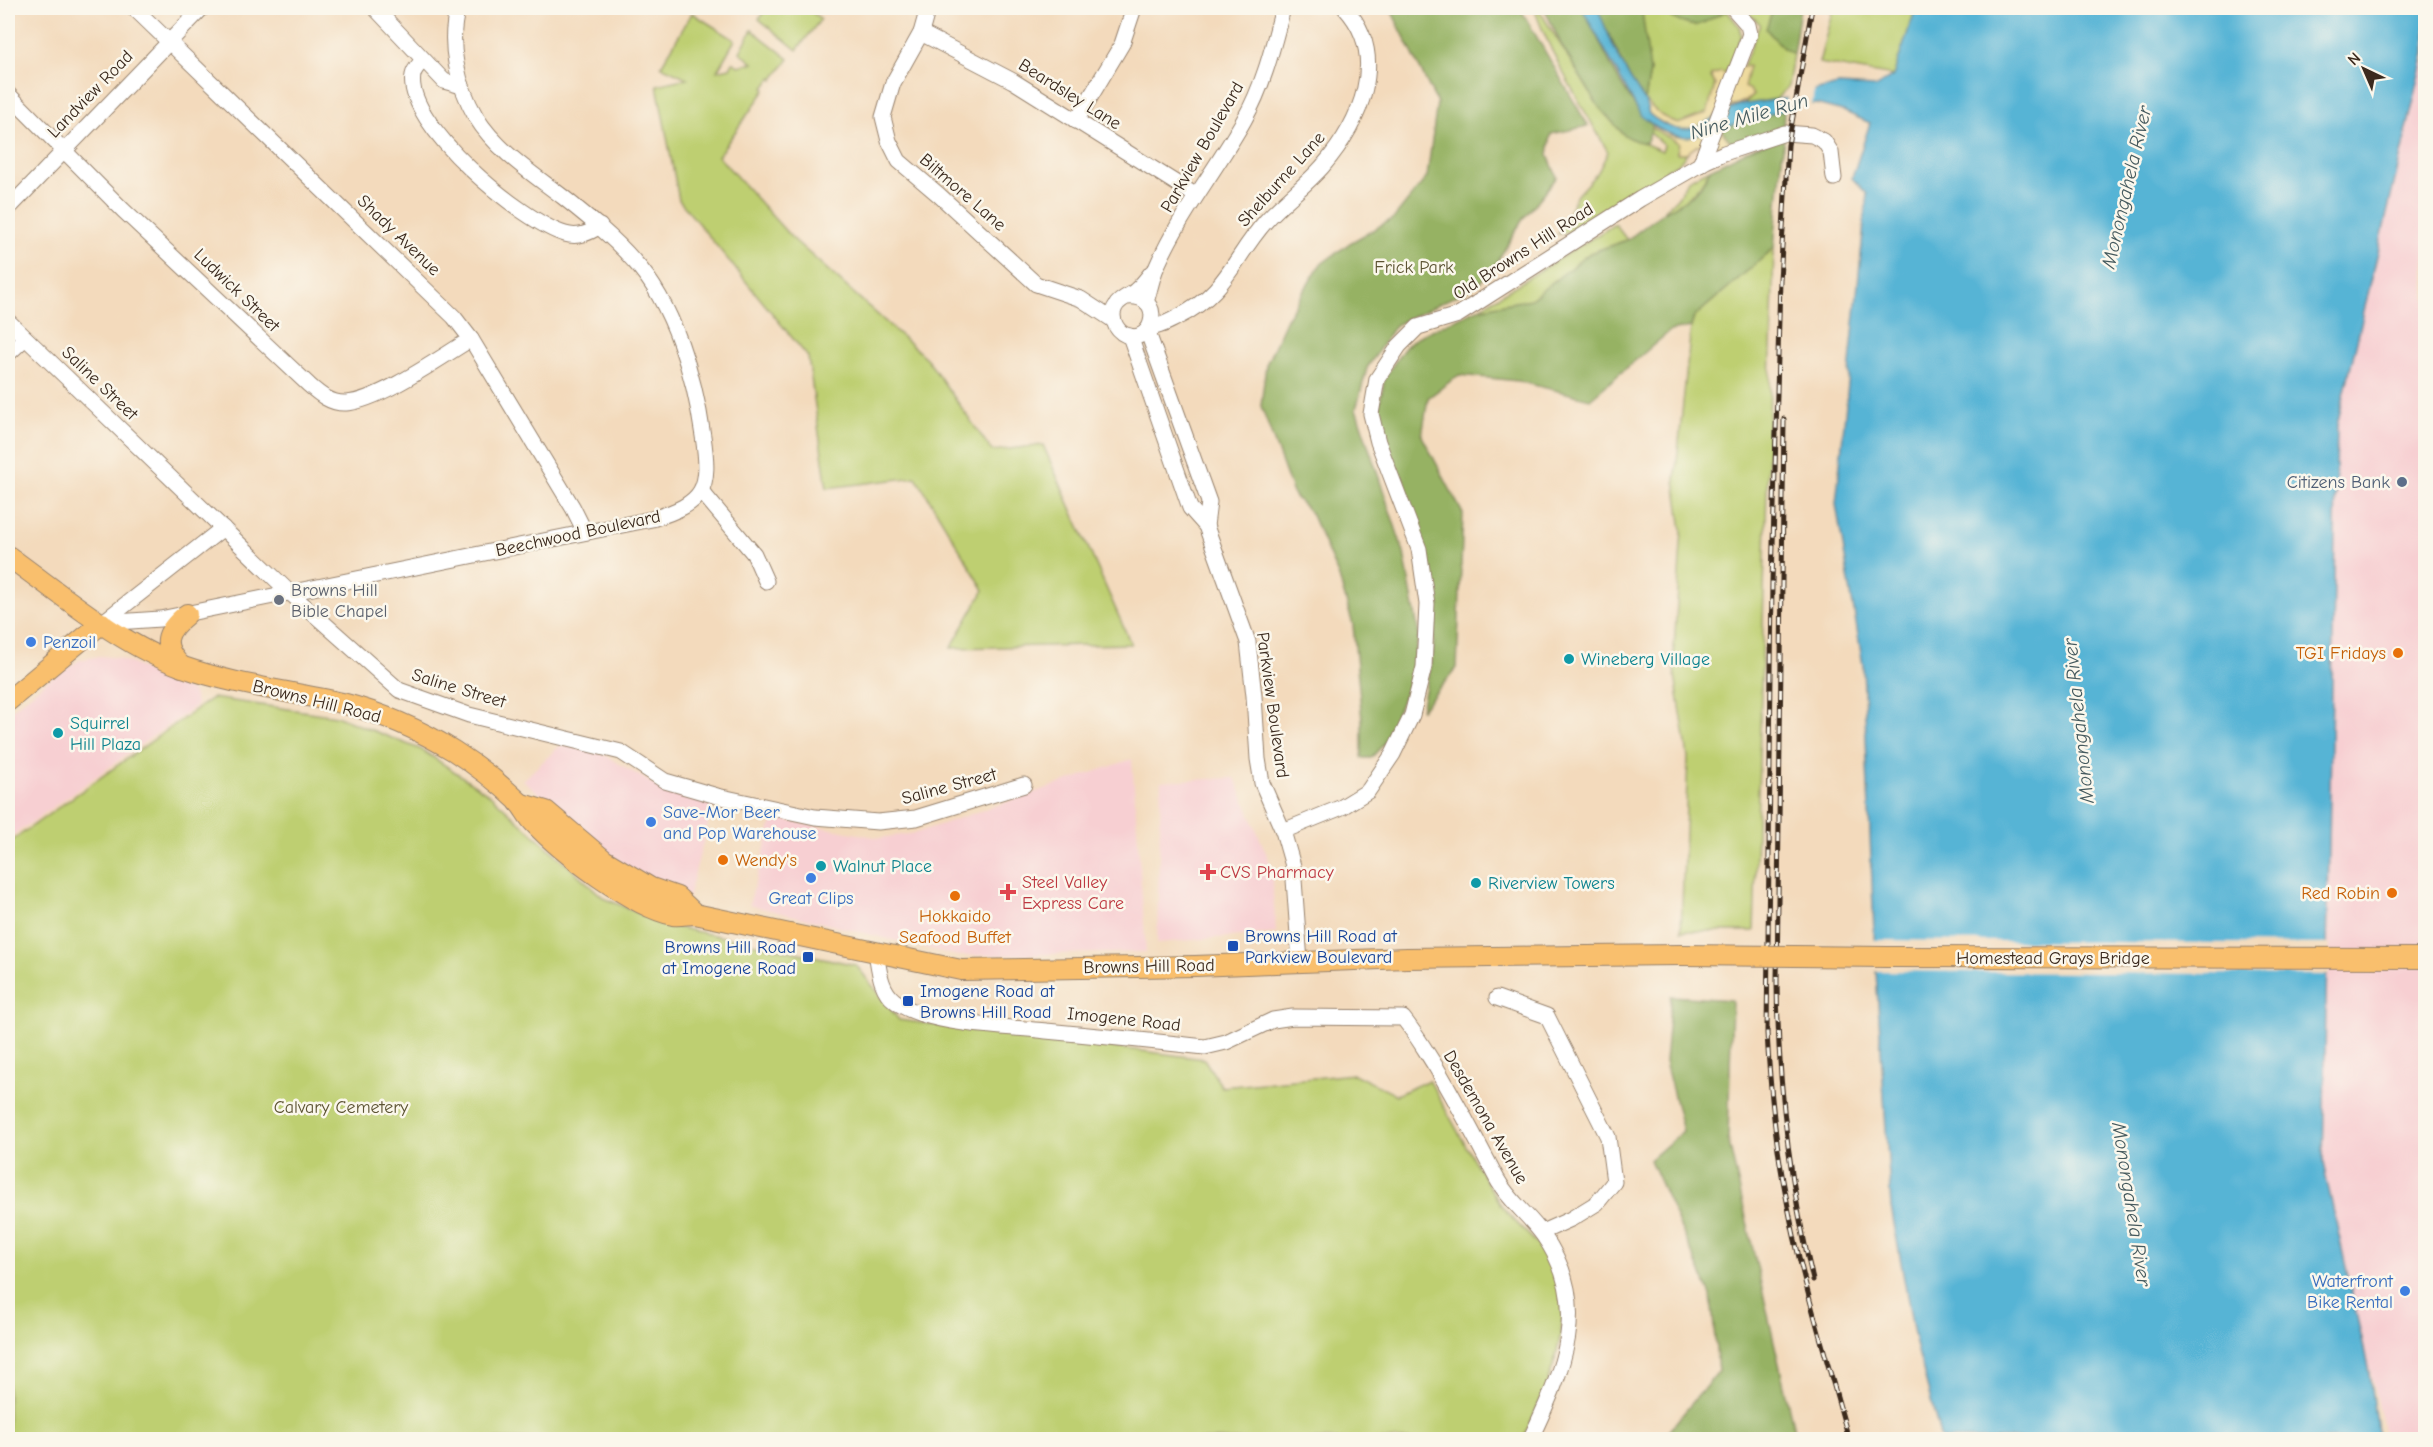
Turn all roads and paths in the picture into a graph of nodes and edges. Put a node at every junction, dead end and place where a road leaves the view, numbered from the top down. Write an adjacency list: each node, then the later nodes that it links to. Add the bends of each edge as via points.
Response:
1 (134, 8): 11 (street, Shady Avenue)
2 (202, 8): 11 (street, Landview Road)
3 (375, 8): 12 (street)
4 (458, 8): 13 (street, via 455,56)
5 (928, 8): 10 (street, Biltmore Lane)
6 (1134, 8): 15 (street, via 1122,44)
7 (1283, 8): 19 (street, Parkview Boulevard, via 1255,98 1222,158)
8 (1344, 8): 27 (street, Shelburne Lane, via 1359,27 1367,52 1366,92 1357,113 1322,167 1266,221 1220,287)
9 (1733, 8): 17 (street, via 1748,25 1750,34)
10 (921, 33): 15 (street, Beardsley Lane, via 1013,81); 24 (street, Biltmore Lane, via 893,83 883,117 899,161 1036,284)
11 (170, 41): 16 (street, Landview Road); 32 (street, Shady Avenue, via 433,294)
12 (423, 60): 13 (street, via 444,81); 21 (street, via 413,77 417,99 451,150 477,176 508,202 567,235 577,236)
13 (462, 86): 21 (street, via 476,117 491,137)
14 (8, 94): 16 (street, Ludwick Street)
15 (1076, 121): 19 (street, Beardsley Lane)
16 (63, 151): 20 (street, Landview Road); 32 (street, Ludwick Street, via 327,399 359,401)
17 (1702, 159): 18 (street, Old Browns Hill Road, via 1785,133 1817,137 1831,152); 46 (street, Old Browns Hill Road, via 1458,315 1418,327 1399,346 1377,379 1371,414 1419,549 1427,604 1424,667 1412,715 1393,754 1368,791 1342,807)
18 (1834, 178)
19 (1195, 195): 22 (street, Parkview Boulevard)
20 (8, 209)
21 (600, 226): 34 (street, via 652,284 680,343 700,411 707,471)
22 (1156, 268): 23 (street, Parkview Boulevard); 25 (street, Parkview Boulevard)
23 (1125, 298): 24 (street); 25 (street, via 1141,298); 26 (street, Parkview Boulevard, via 1114,309)
24 (1081, 299): 26 (street)
25 (1149, 307): 27 (street); 29 (street, Parkview Boulevard, via 1153,319)
26 (1113, 320): 30 (street, Parkview Boulevard, via 1119,331)
27 (1174, 320): 29 (street, Shelburne Lane)
28 (8, 321): 31 (street, Saline Street)
29 (1148, 329): 30 (street); 35 (street, Parkview Boulevard, via 1209,502)
30 (1130, 336): 35 (street, Parkview Boulevard, via 1190,508)
31 (25, 338): 33 (street); 36 (street, Saline Street)
32 (471, 339): 37 (street, Shady Avenue)
33 (8, 354)
34 (702, 492): 37 (street, Beechwood Boulevard, via 671,513); 39 (street, via 754,554)
35 (1206, 526): 46 (street, Parkview Boulevard, via 1248,642 1262,783)
36 (223, 528): 40 (street, Saline Street); 42 (street)
37 (585, 532): 40 (street, Beechwood Boulevard)
38 (8, 556): 42 (main road)
39 (766, 581)
40 (289, 592): 41 (street, Beechwood Boulevard); 45 (street, Saline Street, via 399,690 469,715 621,752 665,781 717,796 815,817 878,822 916,818)
41 (187, 614): 42 (street, Beechwood Boulevard); 43 (main road, via 173,626 167,644 171,656)
42 (102, 623): 43 (main road, Browns Hill Road, via 142,650); 44 (main road)
43 (182, 667): 47 (main road, Browns Hill Road, via 343,704 419,732 454,751 519,802 546,811 604,860 651,888 677,897 695,914)
44 (8, 700)
45 (1024, 785)
46 (1283, 831): 50 (street, Parkview Boulevard, via 1293,866)
47 (876, 952): 50 (main road, Browns Hill Road, via 961,970); 52 (street, Imogene Road, via 880,977 896,1002 914,1013 958,1022 1205,1047 1226,1042 1273,1020 1293,1017)
48 (1681, 955): 49 (main road, Homestead Grays Bridge, bridge); 50 (main road, Browns Hill Road)
49 (2426, 958)
50 (1300, 962)
51 (1497, 998): 53 (street, via 1546,1016 1608,1137 1614,1182 1597,1203)
52 (1403, 1018): 53 (street, Desdemona Avenue, via 1456,1100 1501,1187)
53 (1542, 1232): 54 (street, Desdemona Avenue, via 1559,1259 1571,1302 1568,1341 1555,1387)
54 (1530, 1440)

